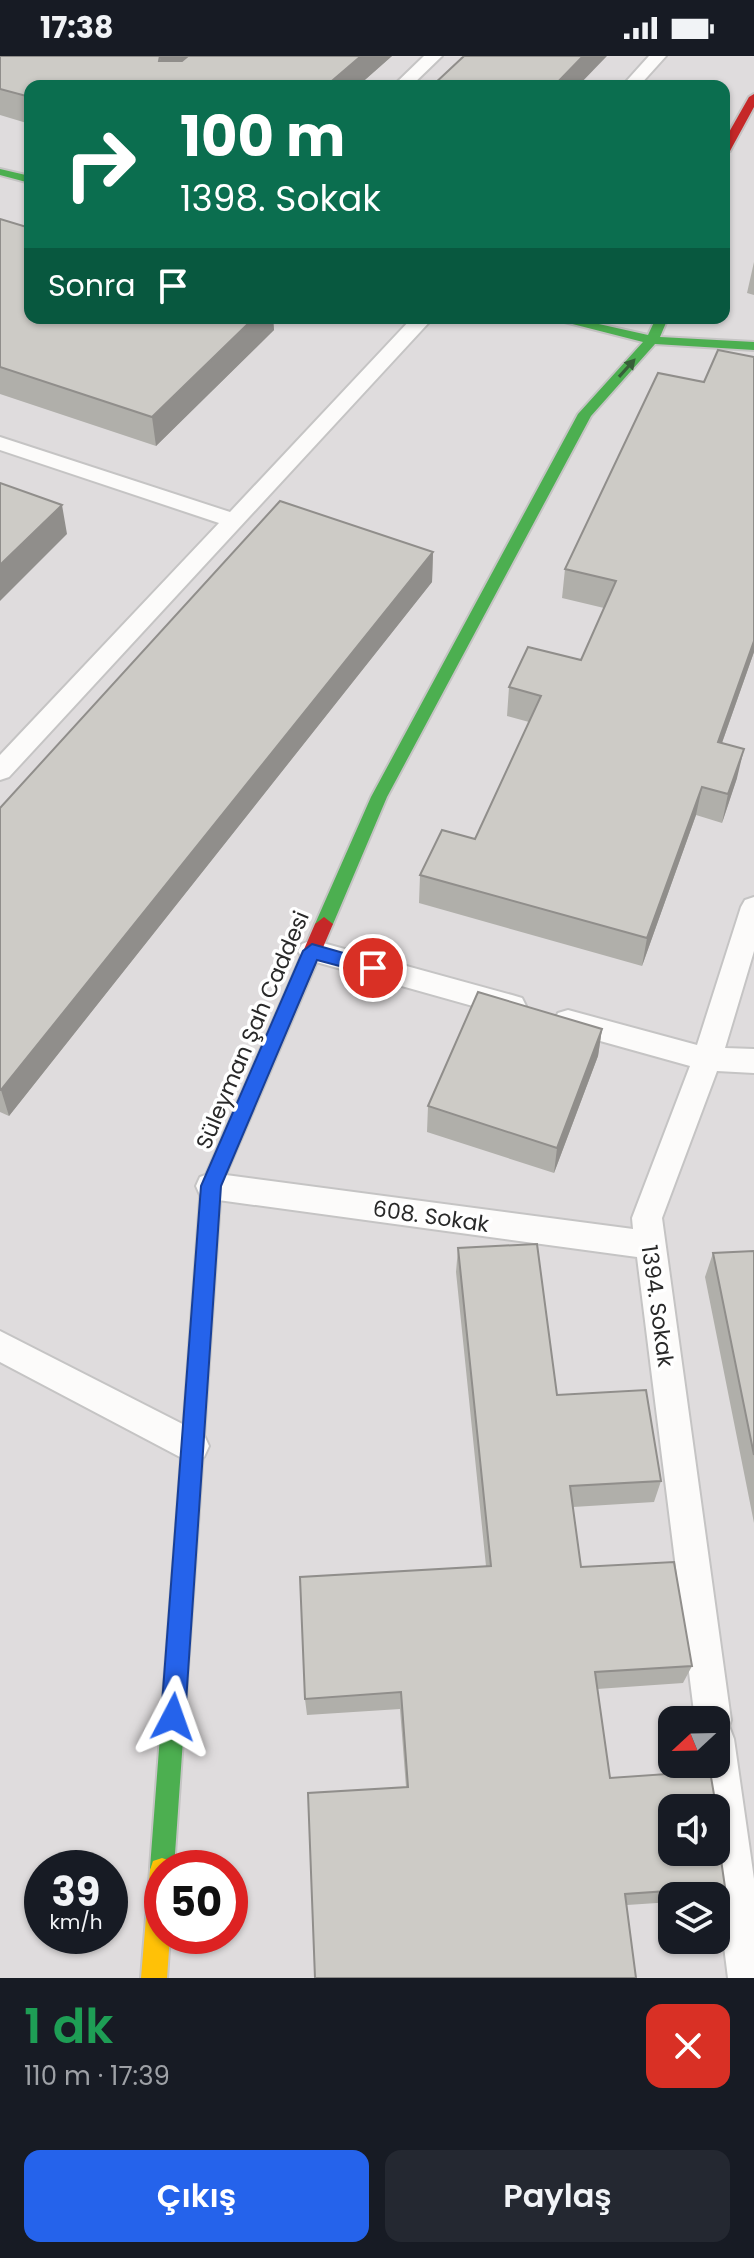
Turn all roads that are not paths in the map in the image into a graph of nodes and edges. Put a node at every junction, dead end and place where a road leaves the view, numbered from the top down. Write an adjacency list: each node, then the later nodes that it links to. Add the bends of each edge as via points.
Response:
1 (434, 56): 3 (lane)
2 (658, 56): 4 (lane)
3 (408, 80)
4 (636, 80)
5 (754, 97): 6 (main road)
6 (730, 140)
7 (0, 172): 8 (main road)
8 (24, 178)
9 (417, 324): 19 (lane)
10 (659, 324): 14 (main road)
11 (724, 327): 13 (main road)
12 (592, 330): 14 (main road)
13 (754, 335)
14 (652, 340): 15 (main road); 17 (main road, one-way to 14)
15 (754, 346)
16 (587, 386): 17 (main road)
17 (585, 414): 22 (main road, Süleyman Şah Caddesi, via 379,797)
18 (0, 443): 19 (lane)
19 (233, 520): 20 (lane)
20 (0, 771)
21 (754, 907): 23 (lane, 1394. Sokak)
22 (312, 951): 23 (lane); 25 (main road, Süleyman Şah Caddesi)
23 (707, 1059): 24 (lane); 26 (lane, 1394. Sokak, via 647,1218)
24 (754, 1061)
25 (211, 1186): 26 (lane, 608. Sokak); 28 (main road, Süleyman Şah Caddesi)
26 (650, 1245): 29 (lane, 1394. Sokak)
27 (0, 1346): 28 (lane)
28 (192, 1446): 31 (main road, Süleyman Şah Caddesi)
29 (711, 1706)
30 (721, 1778): 34 (lane)
31 (163, 1850)
32 (156, 1954): 33 (main road, Süleyman Şah Caddesi)
33 (154, 1978)
34 (748, 1978)

